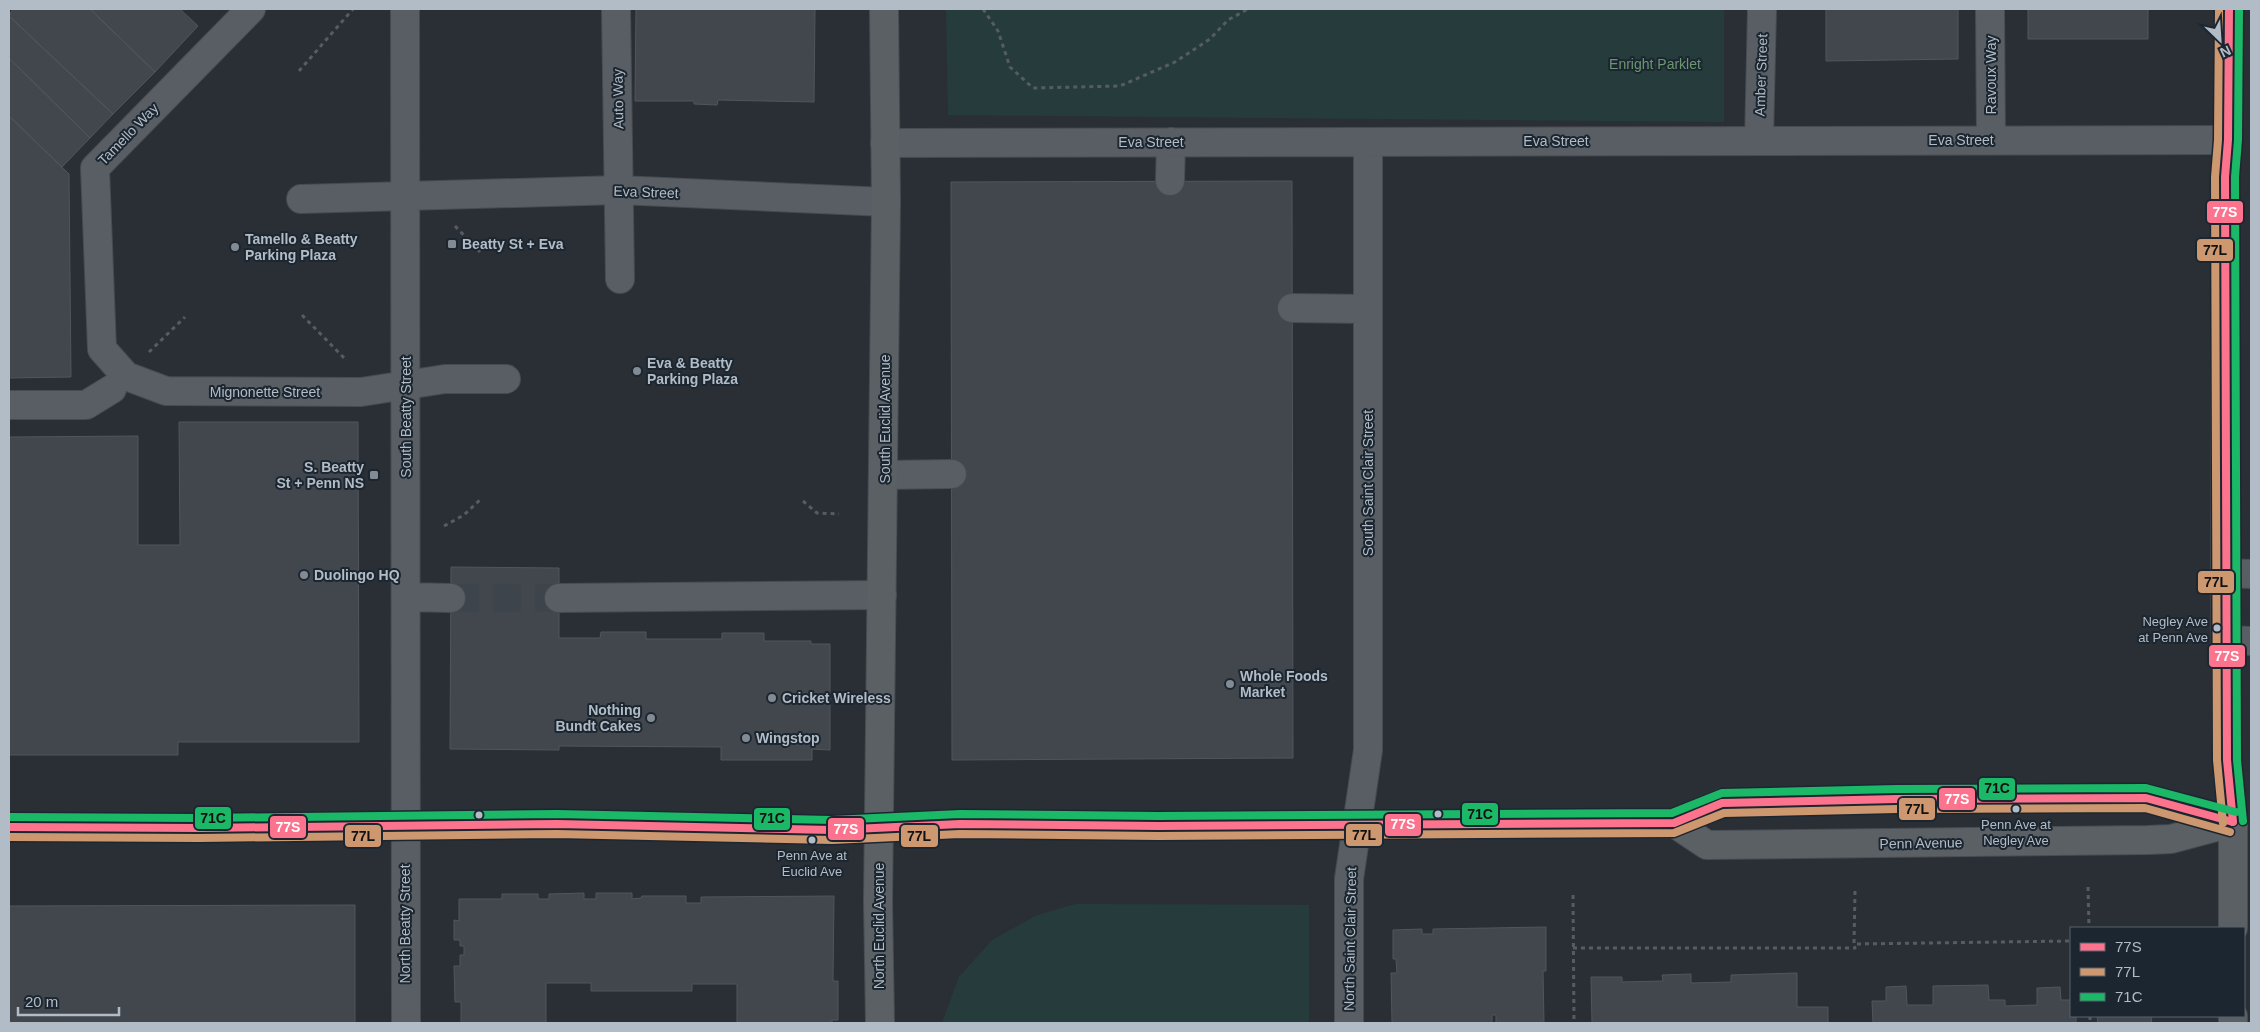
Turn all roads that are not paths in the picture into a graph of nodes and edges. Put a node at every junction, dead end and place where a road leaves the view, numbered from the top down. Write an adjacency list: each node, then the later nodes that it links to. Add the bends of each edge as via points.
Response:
1 (250, 9): 23 (street, Tamello Way, via 95,168 102,349)
2 (405, 9): 16 (street, South Beatty Street)
3 (616, 9): 15 (street, Auto Way)
4 (884, 9): 11 (main road, South Euclid Avenue)
5 (1762, 9): 10 (street, Amber Street)
6 (1990, 9): 8 (street, Ravoux Way)
7 (2229, 9): 9 (main road)
8 (1991, 140): 9 (street, Eva Street); 10 (street, Eva Street)
9 (2228, 140): 28 (main road, via 2225,177)
10 (1759, 141): 13 (street, Eva Street)
11 (885, 142): 12 (street, Eva Street); 18 (main road, South Euclid Avenue)
12 (1171, 142): 13 (street, Eva Street); 14 (street)
13 (1368, 142): 21 (street, South Saint Clair Street)
14 (1170, 181)
15 (619, 190): 16 (street, Eva Street); 18 (street, Eva Street); 19 (street, Auto Way)
16 (406, 194): 17 (street, Eva Street); 24 (street, South Beatty Street)
17 (301, 199)
18 (886, 202): 27 (main road, South Euclid Avenue)
19 (620, 279)
20 (1292, 308): 21 (street)
21 (1367, 309): 37 (street, South Saint Clair Street, via 1368,750)
22 (506, 379): 24 (street, Mignonette Street, via 445,379)
23 (119, 383): 24 (street, Mignonette Street, via 166,391 361,392); 25 (street, via 86,405)
24 (406, 386): 30 (street, South Beatty Street)
25 (9, 405)
26 (952, 474): 27 (street)
27 (884, 475): 29 (main road, South Euclid Avenue)
28 (2238, 574): 33 (main road)
29 (882, 595): 32 (street); 39 (main road, South Euclid Avenue)
30 (406, 598): 31 (street); 36 (street, South Beatty Street)
31 (451, 598)
32 (559, 598)
33 (2238, 640): 34 (main road, via 2227,760)
34 (2242, 822): 35 (main road, via 2146,798 2126,798 1722,803); 35 (main road, Penn Avenue, via 2171,839 2148,840 1707,845); 40 (main road)
35 (1674, 823): 37 (main road)
36 (406, 824): 38 (main road); 39 (main road); 41 (street, North Beatty Street)
37 (1357, 825): 39 (main road, via 960,824); 43 (street, North Saint Clair Street, via 1349,879)
38 (9, 827)
39 (880, 828): 42 (main road, North Euclid Avenue)
40 (2233, 927)
41 (406, 1023)
42 (880, 1023)
43 (1349, 1023)

